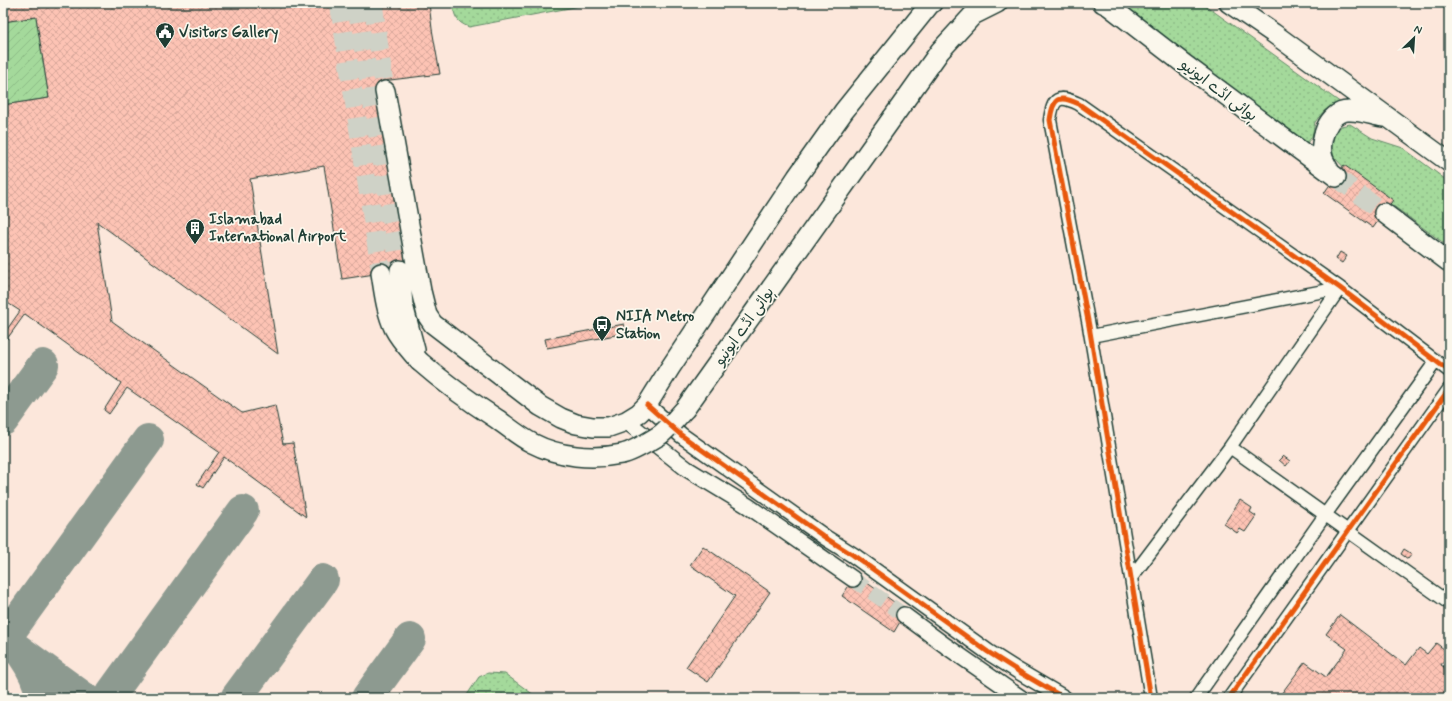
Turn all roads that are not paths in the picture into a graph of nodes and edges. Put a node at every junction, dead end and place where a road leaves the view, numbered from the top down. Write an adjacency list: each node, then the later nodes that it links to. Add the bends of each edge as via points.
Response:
1 (932, 3): 16 (main road, via 844,111 797,177)
2 (997, 3): 10 (main road, ہوائی اڈے ایونیو, bridge, via 973,15 940,50 686,409 660,435 623,454 588,457 549,450 532,443 441,381 401,340 394,328 388,313)
3 (1103, 3): 6 (main road, ہوائی اڈے ایونیو, via 1333,175 1323,158 1323,137 1336,115 1348,111)
4 (1229, 3): 6 (main road)
5 (385, 91): 17 (main road, via 421,292 427,315 433,324 540,406 561,418 593,427 609,427)
6 (1387, 117): 7 (main road)
7 (1449, 162)
8 (1384, 213): 9 (main road)
9 (1449, 262)
10 (390, 271)
11 (1340, 288): 12 (street); 12 (street, via 1085,108 1066,98 1058,100 1052,107 1050,120); 13 (street); 18 (street)
12 (1090, 336): 22 (street)
13 (1436, 362): 14 (street); 19 (street)
14 (1449, 371)
15 (1449, 390): 20 (street)
16 (648, 405): 17 (main road); 21 (street, via 681,435)
17 (626, 421): 21 (street, via 687,469 748,506 847,575)
18 (1230, 447): 19 (street); 22 (street)
19 (1325, 515): 20 (street); 28 (street)
20 (1347, 531): 23 (street); 29 (street)
21 (853, 555): 26 (street, via 988,652)
22 (1131, 578): 27 (street)
23 (1449, 603)
24 (904, 615): 25 (street)
25 (1021, 698)
26 (1064, 698)
27 (1150, 698)
28 (1196, 698)
29 (1229, 698)

